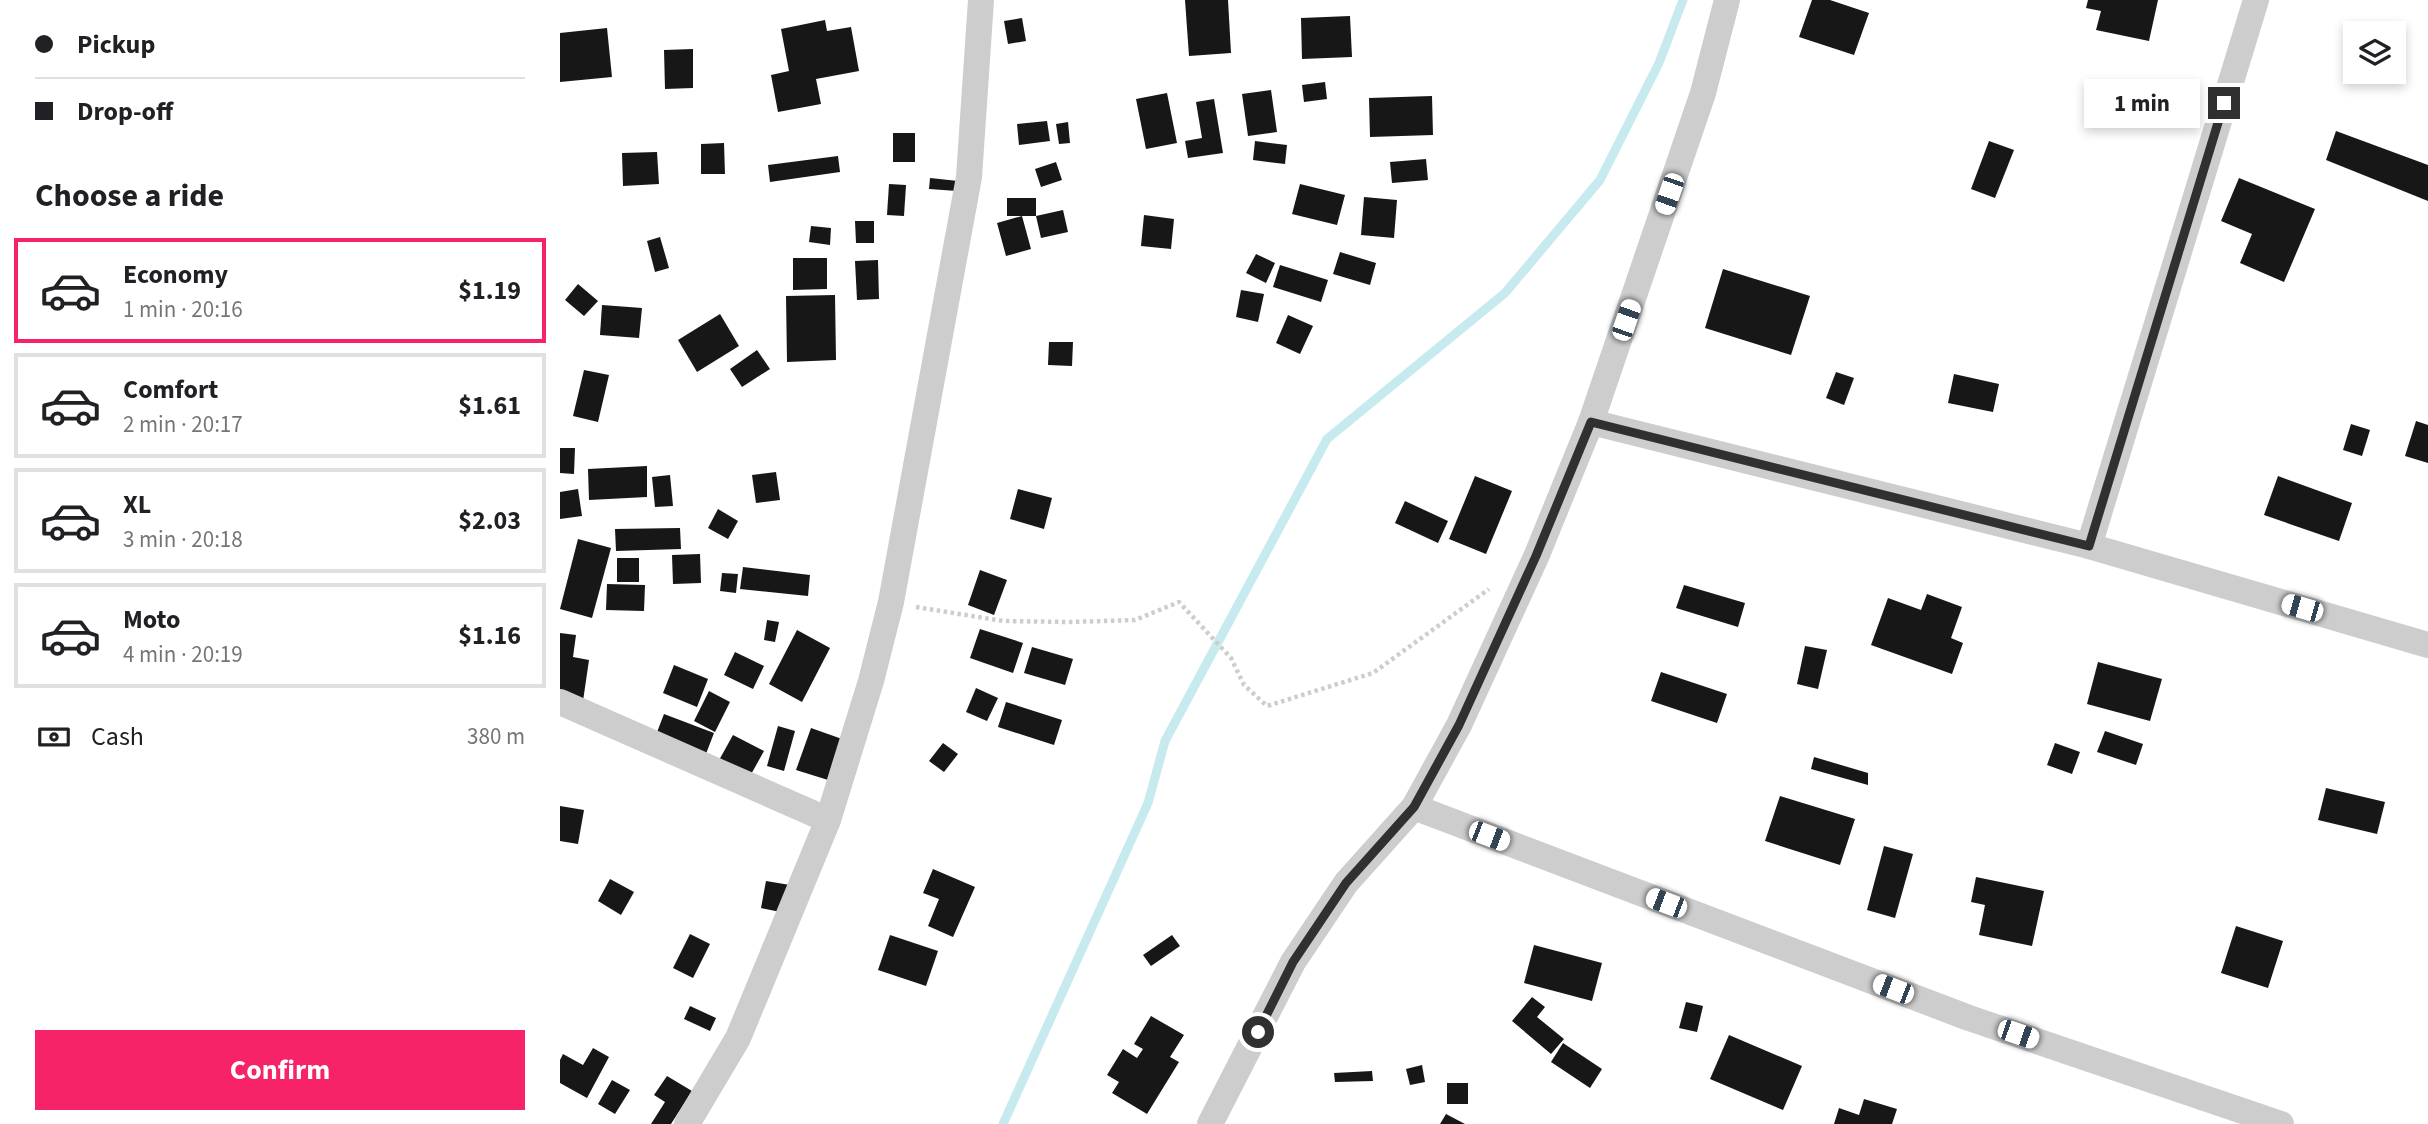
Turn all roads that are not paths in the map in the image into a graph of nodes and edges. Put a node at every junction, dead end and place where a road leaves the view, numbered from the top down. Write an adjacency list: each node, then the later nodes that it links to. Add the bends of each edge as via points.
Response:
1 (981, 0): 9 (street, via 970,177 891,602)
2 (1727, 0): 4 (street, via 1703,93)
3 (2256, 0): 5 (street)
4 (1591, 422): 5 (street); 8 (street, via 1459,725)
5 (2089, 546): 6 (street)
6 (2428, 645)
7 (560, 702): 9 (street)
8 (1414, 807): 11 (street, via 1346,883 1293,962); 12 (street, via 1969,1017)
9 (828, 820): 10 (street, via 737,1038)
10 (687, 1124)
11 (1210, 1124)
12 (2281, 1124)

